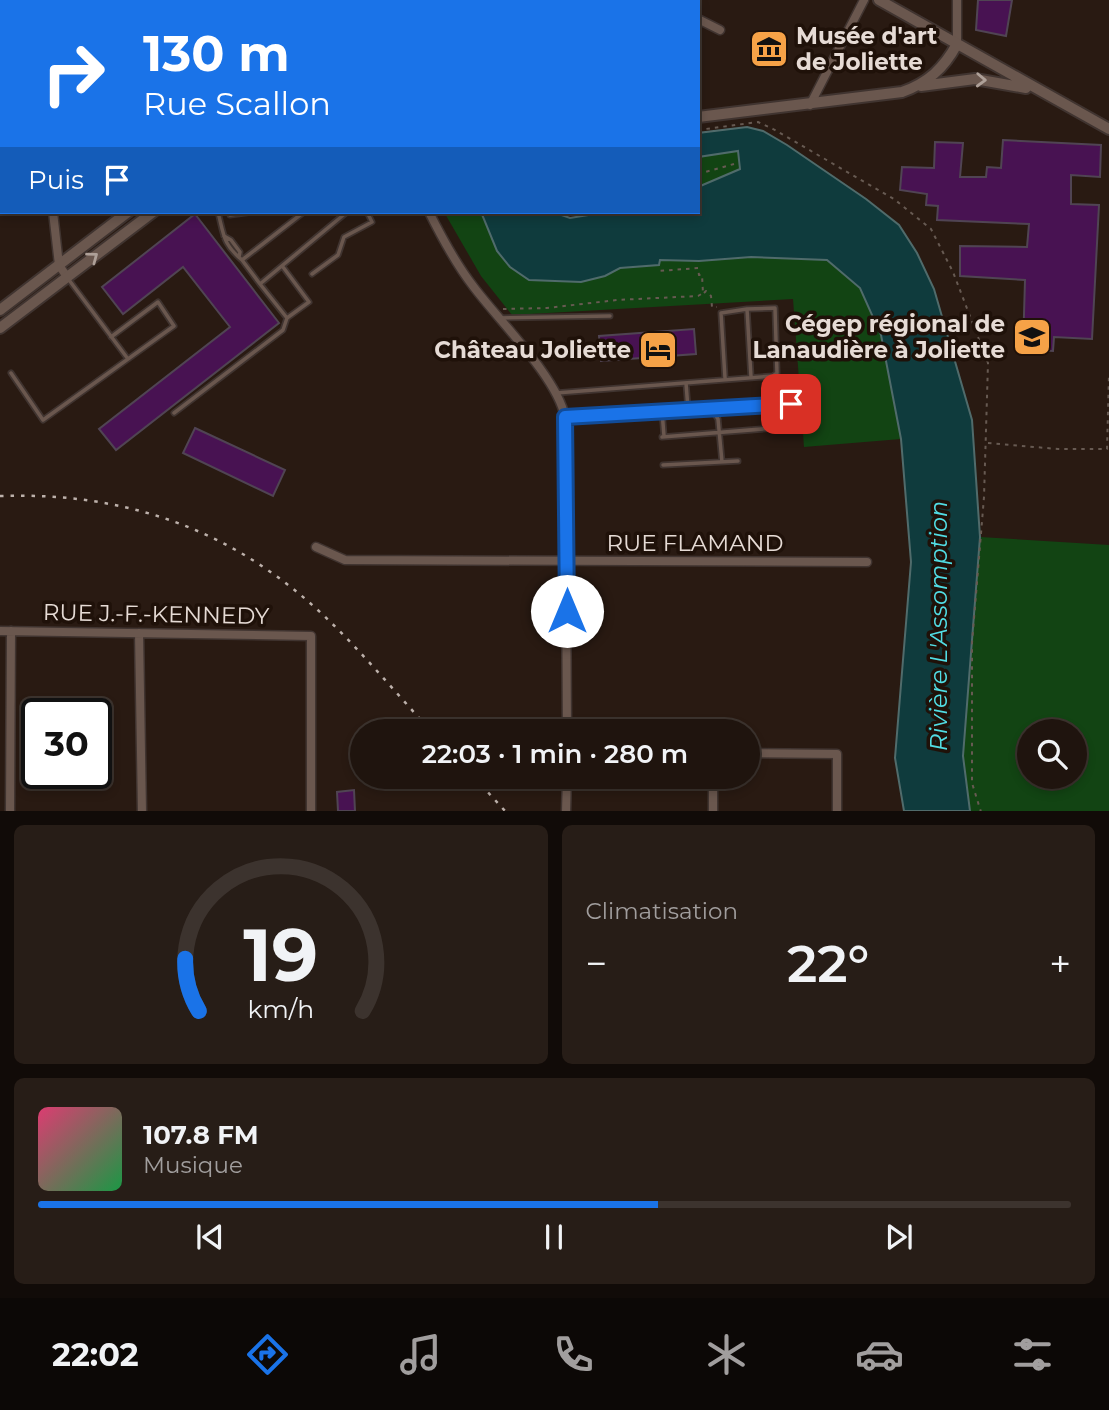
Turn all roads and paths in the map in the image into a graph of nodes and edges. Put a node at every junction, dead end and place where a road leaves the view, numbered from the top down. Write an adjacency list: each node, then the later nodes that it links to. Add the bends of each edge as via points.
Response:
1 (864, 0): 9 (street)
2 (879, 0): 6 (main road)
3 (957, 0): 6 (street)
4 (700, 20): 5 (street)
5 (720, 30)
6 (957, 44): 7 (main road, via 947,62); 8 (main road)
7 (916, 87): 8 (main road, one-way to 8, via 975,79); 9 (main road, via 902,93)
8 (1045, 93): 11 (main road)
9 (810, 105): 10 (main road)
10 (700, 117)
11 (1109, 129)
12 (700, 130): 57 (path, via 758,122 894,199 931,229 988,363)
13 (734, 164): 14 (path)
14 (700, 173)
15 (53, 214): 26 (street)
16 (125, 214): 26 (main road)
17 (150, 214): 30 (main road, one-way to 17)
18 (218, 214): 25 (lane, via 224,236)
19 (237, 214): 24 (lane)
20 (301, 214): 25 (lane)
21 (345, 214): 27 (lane)
22 (368, 214): 29 (lane, via 372,222 344,237 338,256)
23 (430, 214): 33 (street)
24 (230, 215)
25 (241, 259): 31 (lane)
26 (59, 265): 30 (street); 35 (main road)
27 (284, 267): 31 (lane); 38 (lane, via 309,302)
28 (658, 271): 32 (path, via 698,268)
29 (312, 274)
30 (67, 277): 40 (main road); 41 (lane)
31 (260, 284): 38 (lane)
32 (703, 293): 33 (path, via 547,309); 36 (path, via 712,296 712,307 721,306)
33 (491, 309): 39 (street)
34 (747, 309): 36 (lane); 45 (lane); 45 (lane, via 775,308 778,373)
35 (0, 310)
36 (721, 313): 46 (lane)
37 (610, 316): 39 (lane)
38 (287, 318): 53 (lane, via 283,330)
39 (498, 318): 48 (street)
40 (0, 328)
41 (111, 337): 42 (lane); 42 (lane, via 158,302 174,326)
42 (128, 359): 43 (lane, via 43,420)
43 (11, 373)
44 (1109, 374): 57 (path, via 1107,449)
45 (751, 377): 46 (lane)
46 (724, 379): 47 (lane)
47 (687, 383): 48 (lane); 51 (lane)
48 (556, 393): 54 (street)
49 (791, 404): 50 (lane)
50 (711, 408): 51 (lane); 56 (lane)
51 (688, 409): 52 (lane)
52 (662, 411): 54 (lane); 56 (lane, via 663,437)
53 (174, 413)
54 (565, 417): 63 (street)
55 (775, 428): 56 (lane)
56 (720, 433): 59 (lane)
57 (986, 443): 77 (path, via 972,643 972,783)
58 (738, 461): 59 (lane)
59 (722, 463): 60 (lane)
60 (663, 465)
61 (316, 547): 63 (street, RUE FLAMAND, via 345,560)
62 (867, 562): 63 (street, RUE FLAMAND)
63 (566, 563): 67 (street)
64 (0, 631): 65 (street, RUE J.-F.-KENNEDY)
65 (11, 631): 66 (street, RUE J.-F.-KENNEDY); 71 (street)
66 (139, 633): 72 (street); 73 (street, RUE J.-F.-KENNEDY, via 311,636)
67 (567, 719)
68 (760, 753): 76 (street, via 837,754)
69 (567, 789): 74 (street)
70 (713, 789): 75 (street)
71 (10, 811)
72 (142, 811)
73 (311, 811)
74 (566, 811)
75 (713, 811)
76 (837, 811)
77 (981, 811)

